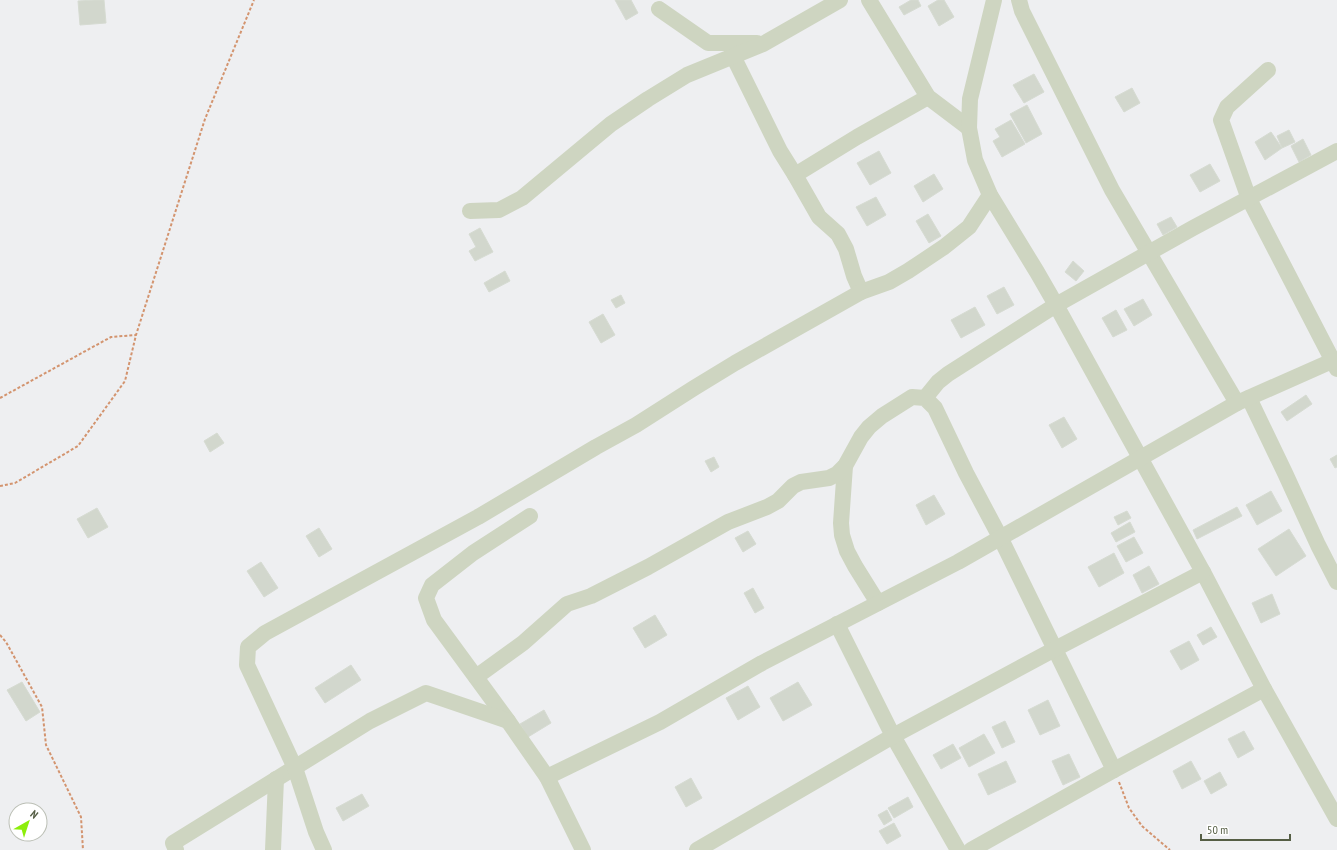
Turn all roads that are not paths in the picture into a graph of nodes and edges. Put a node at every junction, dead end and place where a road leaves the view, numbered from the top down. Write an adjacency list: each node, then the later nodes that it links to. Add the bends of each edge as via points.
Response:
1 (840, 0): 6 (street)
2 (869, 0): 9 (street)
3 (994, 0): 10 (street, via 970,98)
4 (1019, 0): 16 (street, via 1022,11 1112,190)
5 (659, 9): 6 (street, via 708,42)
6 (763, 44): 7 (street)
7 (733, 56): 12 (street, via 780,151); 15 (street, via 687,75 648,99 611,124 522,198 499,210)
8 (1268, 70): 14 (street, via 1227,107 1221,120)
9 (928, 97): 10 (street); 12 (street)
10 (969, 128): 13 (street, via 975,160)
11 (1337, 151): 14 (street)
12 (795, 175): 17 (street, via 818,217 838,234)
13 (990, 195): 17 (street, via 969,227 944,248 889,282); 18 (street)
14 (1249, 199): 16 (street); 19 (street)
15 (470, 211)
16 (1149, 252): 18 (street); 21 (street)
17 (861, 292): 35 (street, via 735,363 636,425 478,517 265,633 248,647 247,665)
18 (1056, 305): 20 (street, via 948,374); 22 (street)
19 (1335, 365): 21 (street)
20 (925, 398): 23 (street, via 912,397 882,416 861,438); 25 (street, via 935,408)
21 (1243, 401): 22 (street); 27 (street, via 1286,473)
22 (1140, 459): 25 (street); 26 (street)
23 (845, 466): 28 (street, via 842,535 847,551); 31 (street, via 838,474 829,478 801,482 767,507 728,522 648,567 591,596 567,604 523,643)
24 (530, 516): 31 (street, via 473,553 432,585 426,598 434,620)
25 (1000, 537): 28 (street, via 958,562); 30 (street)
26 (1202, 572): 30 (street); 32 (street)
27 (1337, 582)
28 (878, 603): 29 (street)
29 (837, 624): 34 (street); 37 (street, via 762,663 660,722)
30 (1055, 649): 34 (street); 36 (street)
31 (476, 677): 33 (street)
32 (1264, 689): 36 (street); 39 (street)
33 (508, 721): 35 (street, via 426,693 370,721); 37 (street)
34 (893, 736): 44 (street); 45 (street)
35 (295, 768): 38 (street); 42 (street)
36 (1114, 770): 46 (street)
37 (547, 777): 43 (street)
38 (276, 779): 40 (street, via 173,843); 41 (street)
39 (1337, 819)
40 (176, 850)
41 (273, 850)
42 (324, 850)
43 (583, 850)
44 (697, 850)
45 (958, 850)
46 (972, 850)

